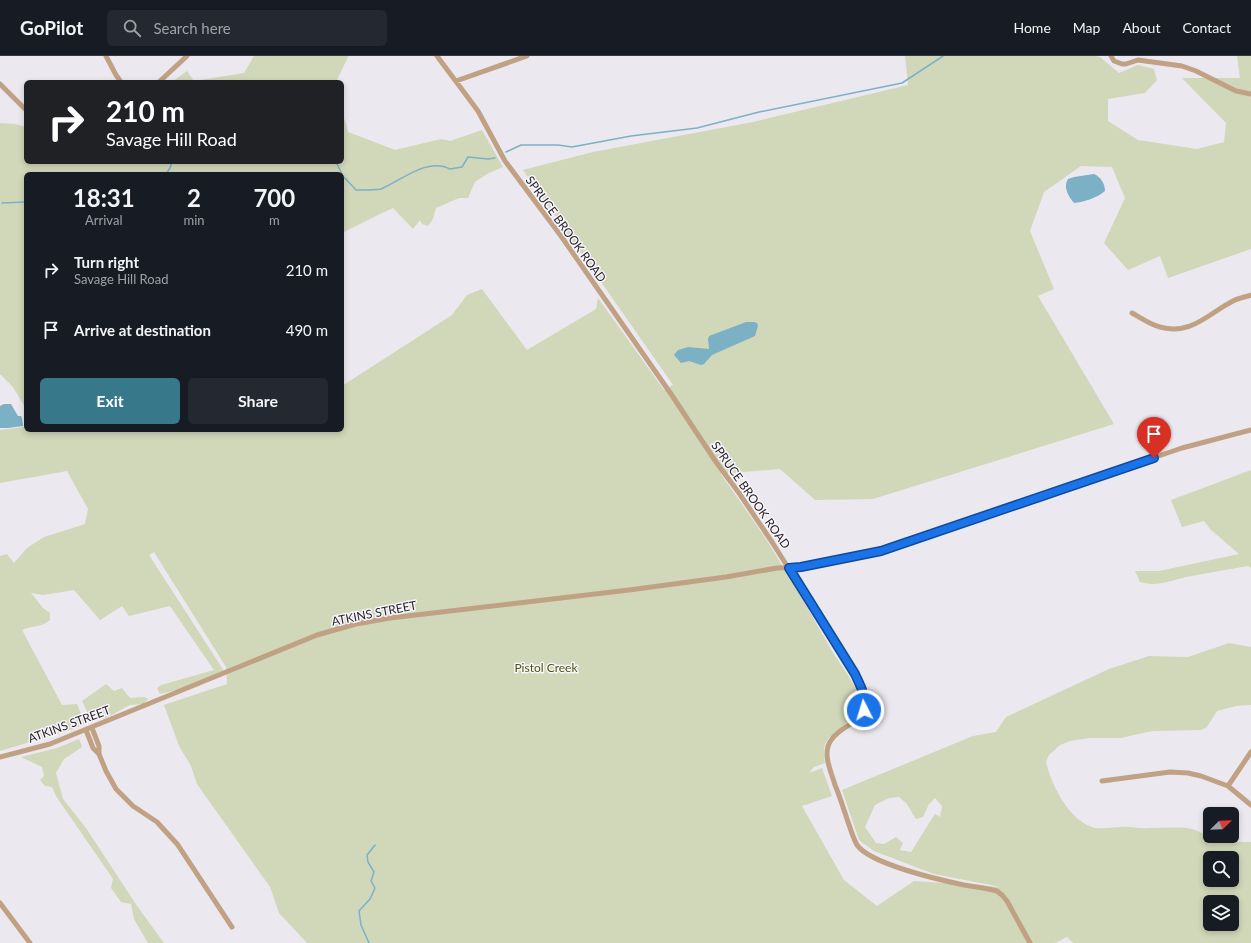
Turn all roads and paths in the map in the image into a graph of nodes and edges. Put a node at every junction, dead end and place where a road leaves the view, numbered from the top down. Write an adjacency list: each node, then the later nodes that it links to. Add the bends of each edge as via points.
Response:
1 (106, 56): 7 (street)
2 (187, 56): 8 (street)
3 (437, 56): 9 (street, SPRUCE BROOK ROAD)
4 (527, 56): 9 (street)
5 (1111, 56): 6 (street, via 1114,61 1122,64 1134,62)
6 (1137, 58): 11 (street, via 1182,66 1236,91)
7 (119, 80)
8 (161, 80)
9 (456, 81): 16 (street, SPRUCE BROOK ROAD, via 478,111 505,161 566,243)
10 (0, 84): 12 (street)
11 (1251, 94)
12 (24, 108)
13 (1251, 296): 14 (street, via 1233,301 1188,327 1159,327)
14 (1132, 313)
15 (1251, 430): 16 (street, ATKINS STREET, via 1182,448 881,551)
16 (789, 568): 17 (street, ATKINS STREET, via 356,624 317,635); 28 (street, SPRUCE BROOK ROAD, via 847,660 864,696 865,706 861,715 836,734 827,750 832,775 857,844 872,858 906,870 997,892 1007,901)
17 (92, 728): 18 (street, ATKINS STREET); 20 (street, via 99,746)
18 (86, 730): 20 (street, via 93,748); 21 (street, ATKINS STREET, via 50,744)
19 (1251, 752): 23 (street)
20 (99, 754): 26 (street, via 116,788 134,806 157,822 178,844)
21 (0, 756)
22 (1102, 781): 23 (street, via 1170,772 1201,776)
23 (1228, 786): 24 (street)
24 (1251, 805)
25 (0, 903): 27 (street)
26 (232, 927)
27 (30, 943)
28 (1030, 943)

